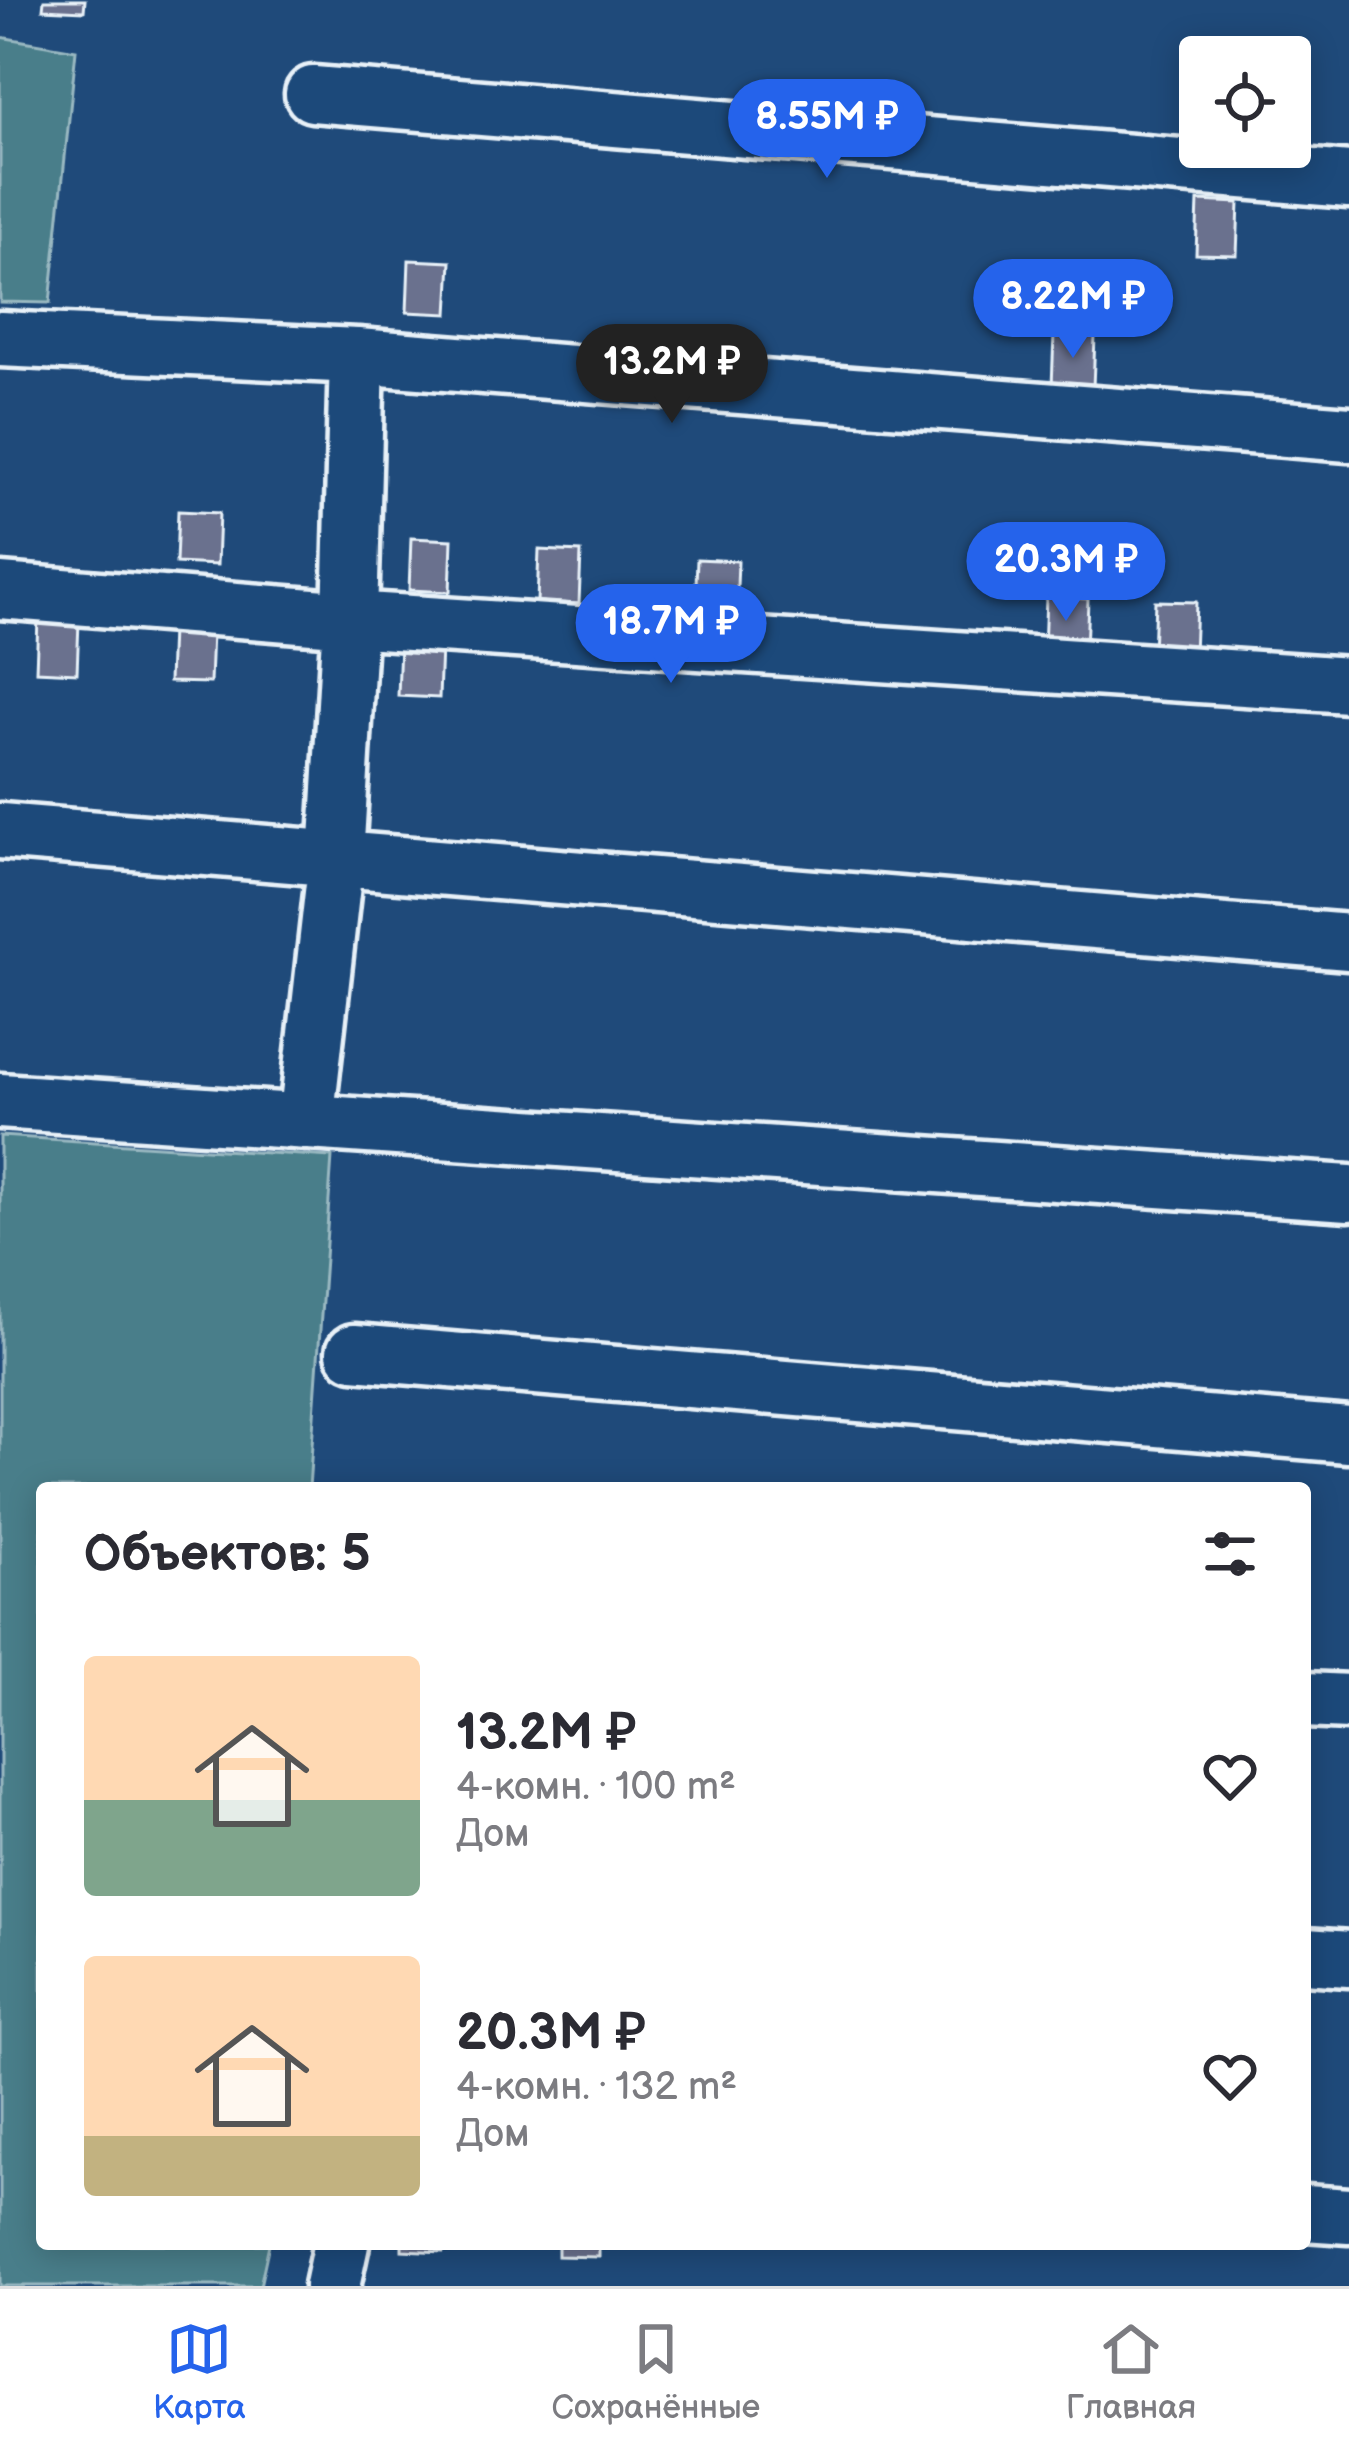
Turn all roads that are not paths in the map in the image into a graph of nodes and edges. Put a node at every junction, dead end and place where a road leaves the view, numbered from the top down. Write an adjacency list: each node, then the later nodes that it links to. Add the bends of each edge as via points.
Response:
1 (313, 94): 2 (street)
2 (1349, 180)
3 (0, 338): 4 (street)
4 (357, 356): 5 (street); 7 (street)
5 (1349, 434)
6 (0, 591): 7 (street)
7 (350, 619): 8 (street); 10 (street)
8 (1349, 686)
9 (0, 831): 10 (street)
10 (336, 858): 11 (street); 13 (street)
11 (1349, 942)
12 (0, 1101): 13 (street)
13 (306, 1122): 14 (street)
14 (1349, 1193)
15 (354, 1352): 16 (street)
16 (1349, 1435)
17 (1311, 1700): 18 (street)
18 (1349, 1702)
19 (1311, 1956): 20 (street)
20 (1349, 1959)
21 (1311, 2213): 22 (street)
22 (1349, 2216)
23 (340, 2250): 24 (street)
24 (332, 2286)

